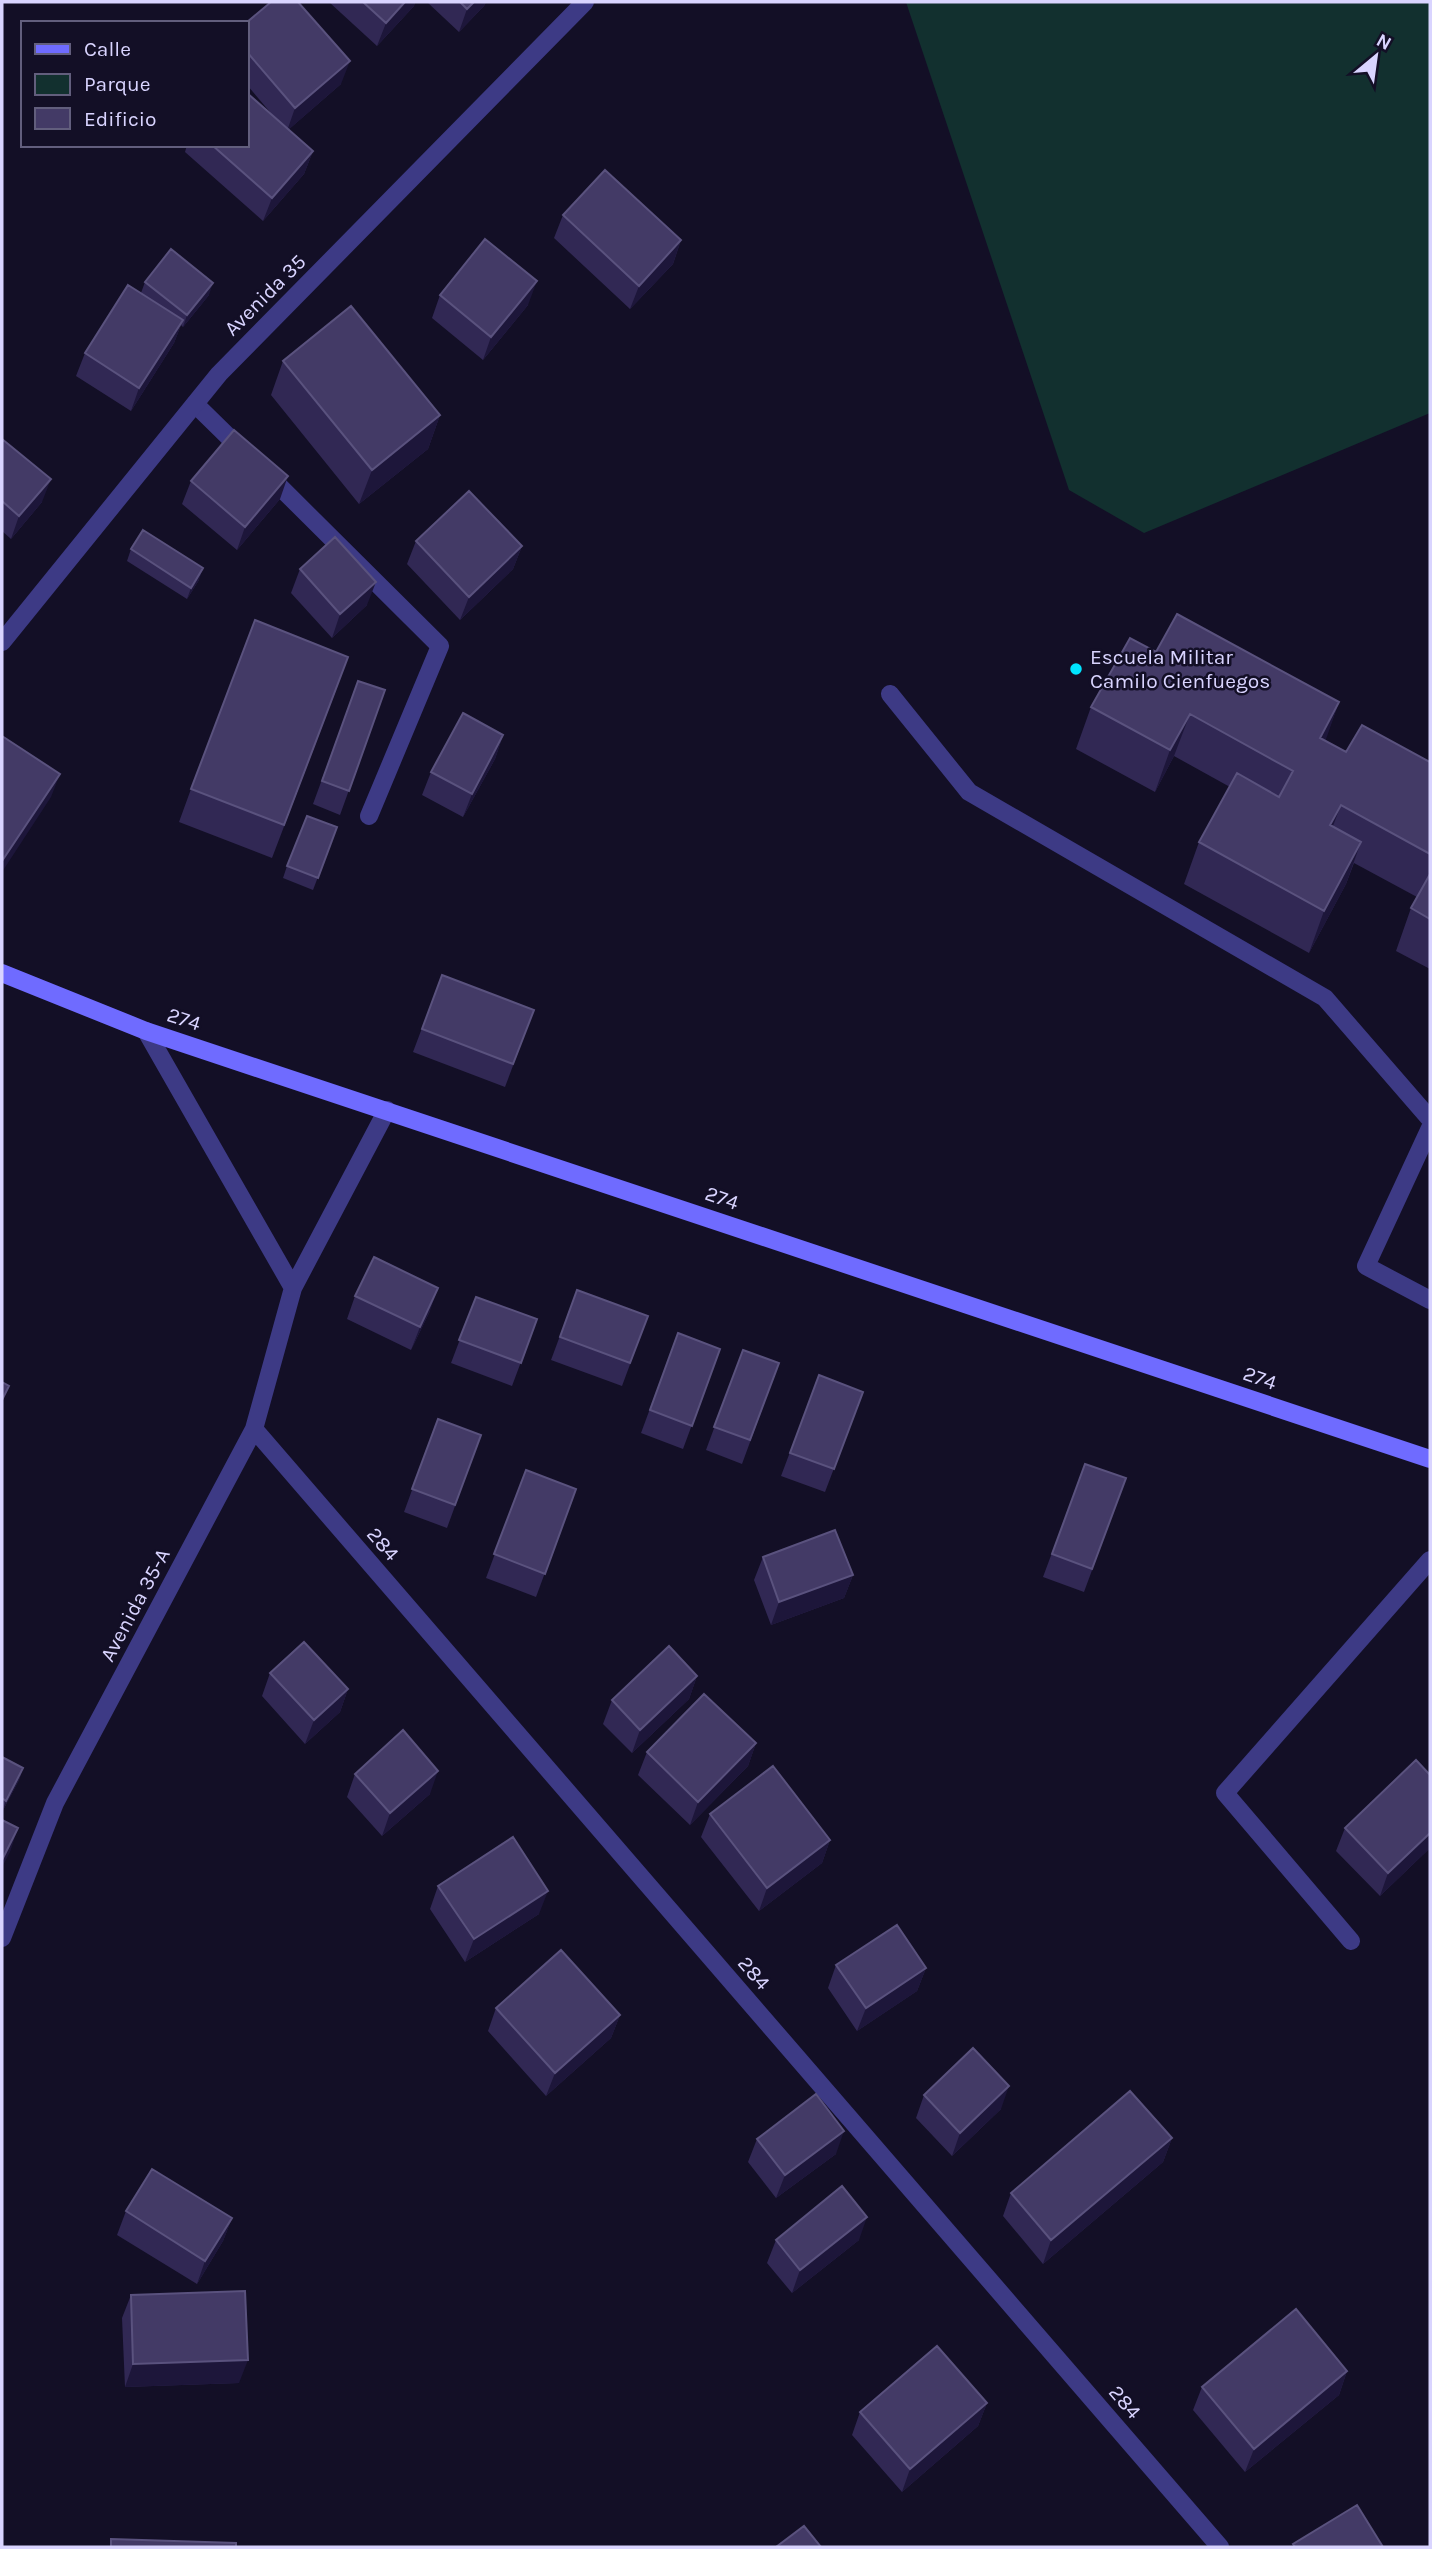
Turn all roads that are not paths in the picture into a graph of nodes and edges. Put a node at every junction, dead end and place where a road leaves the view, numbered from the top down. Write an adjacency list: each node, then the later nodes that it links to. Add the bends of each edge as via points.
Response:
1 (586, 2): 2 (street, Avenida 35, via 219,374)
2 (195, 404): 3 (street, Avenida 35); 5 (street, via 440,646)
3 (2, 642)
4 (890, 694): 9 (street, via 970,792 1325,998)
5 (369, 816)
6 (2, 973): 7 (street, 274)
7 (146, 1031): 8 (street, 274); 11 (street)
8 (387, 1110): 11 (street, Avenida 35-A); 14 (street, 274)
9 (1430, 1119)
10 (1430, 1128): 12 (street, via 1366,1266)
11 (293, 1288): 13 (street, Avenida 35-A)
12 (1430, 1300)
13 (254, 1429): 16 (street, Avenida 35-A, via 55,1803); 18 (street, 284)
14 (1430, 1459)
15 (1430, 1560): 17 (street, via 1226,1793)
16 (2, 1938)
17 (1351, 1941)
18 (1220, 2547)

